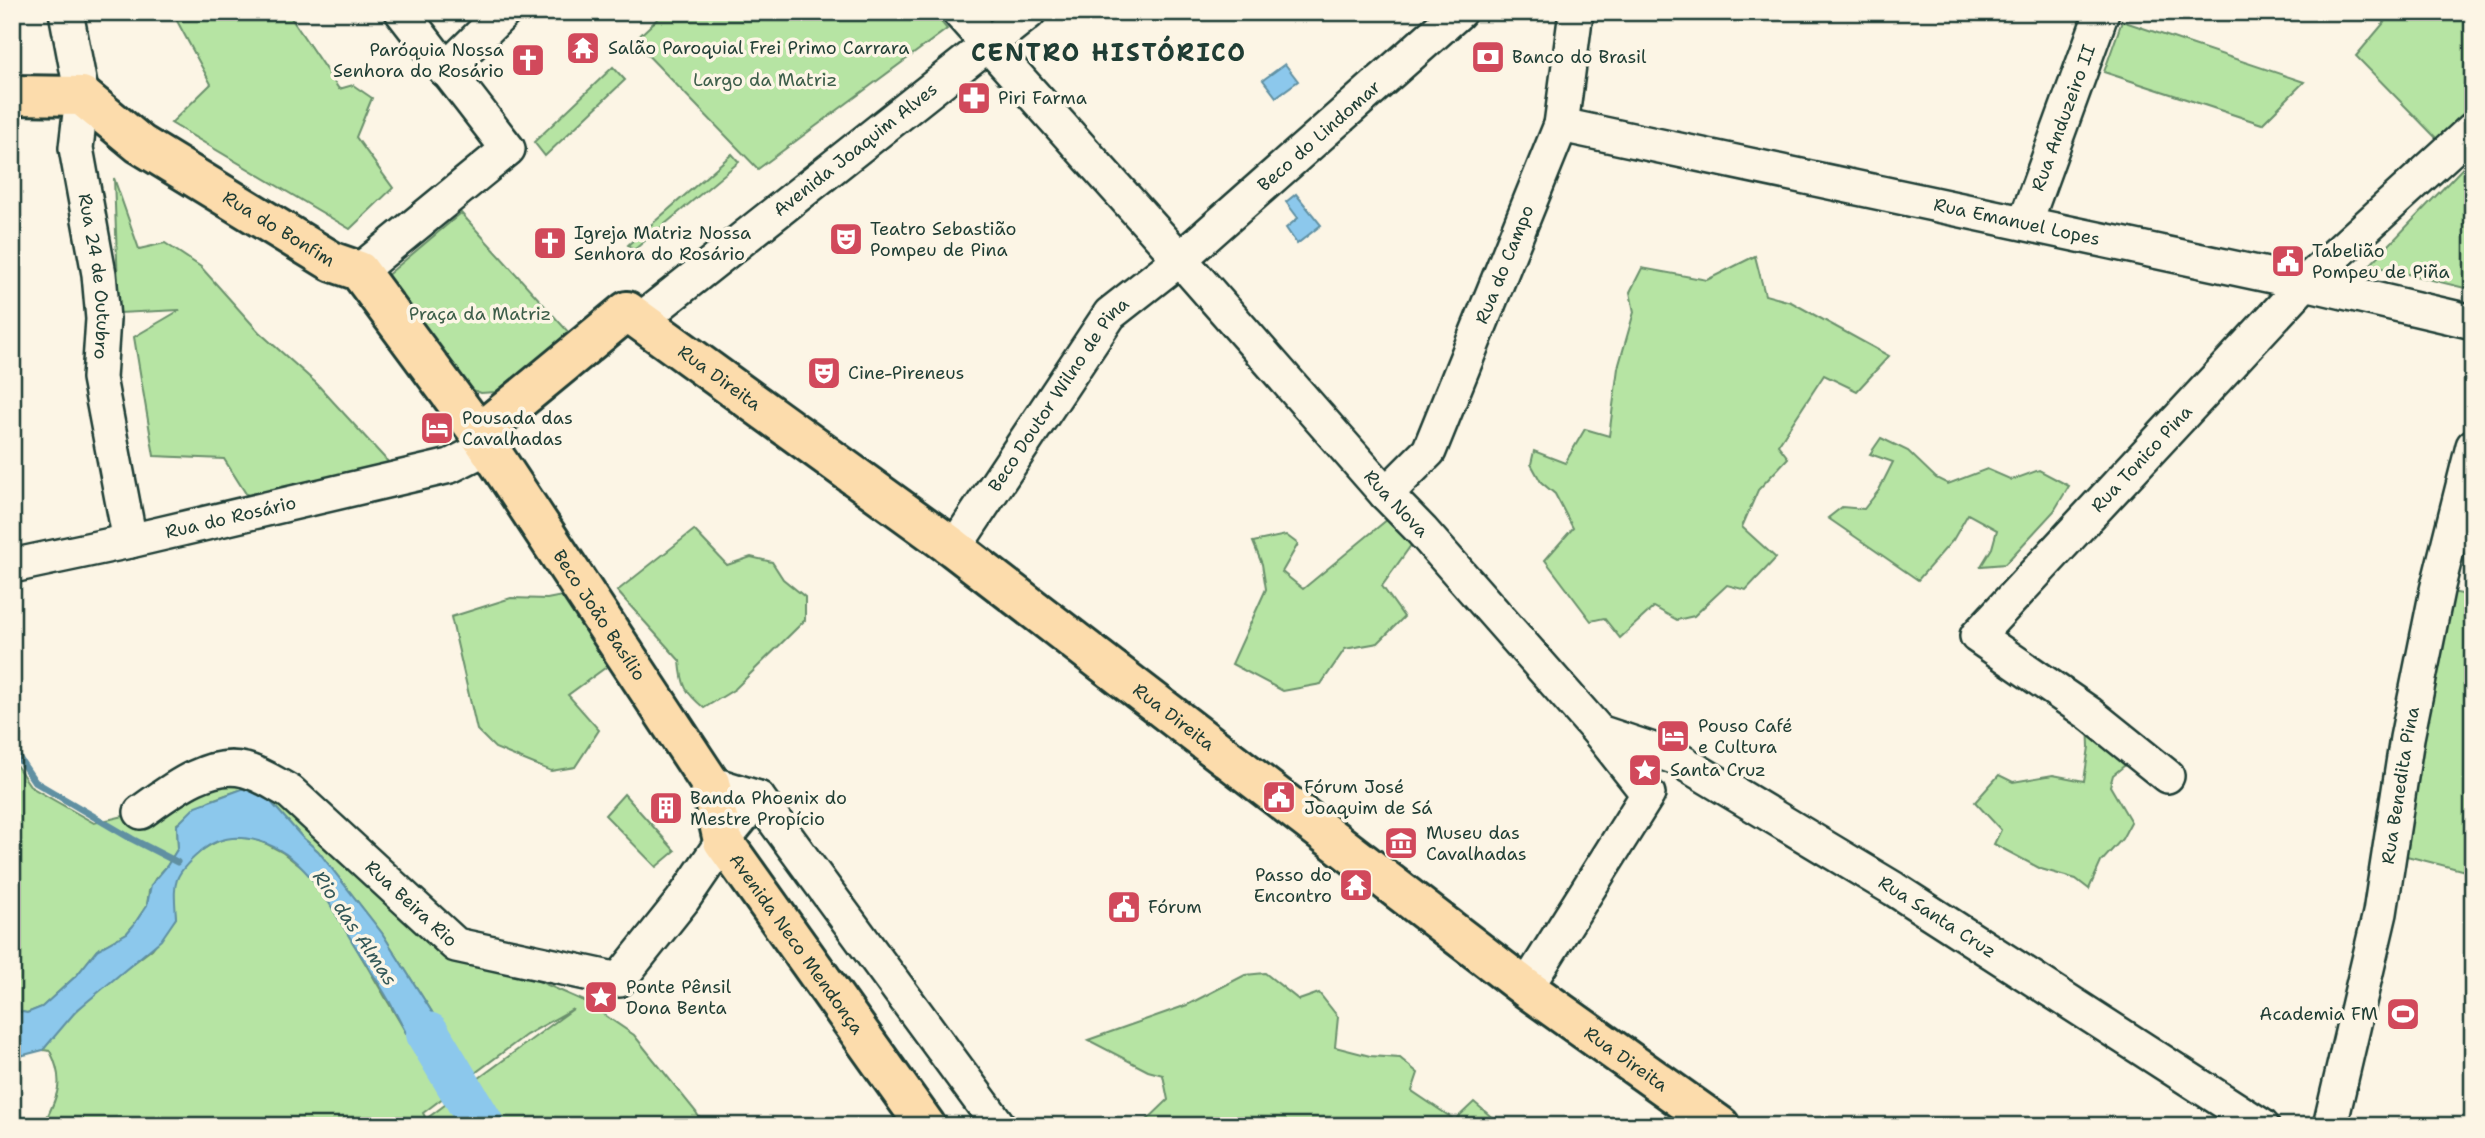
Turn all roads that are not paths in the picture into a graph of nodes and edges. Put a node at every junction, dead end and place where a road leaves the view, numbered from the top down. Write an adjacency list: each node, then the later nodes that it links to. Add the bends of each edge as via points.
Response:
1 (66, 12): 11 (street, Rua 24 de Outubro)
2 (402, 12): 9 (street)
3 (504, 12): 9 (street)
4 (1029, 12): 8 (street, Avenida Joaquim Alves)
5 (1459, 12): 15 (street, Beco do Lindomar)
6 (2102, 12): 14 (street, Rua Anduzeiro II)
7 (1571, 16): 12 (street, Rua do Campo)
8 (979, 25): 15 (street, Rua Nova); 18 (street, Avenida Joaquim Alves, via 849,144)
9 (445, 70): 16 (street, via 508,149)
10 (12, 95): 11 (main road)
11 (82, 96): 16 (main road, Rua do Bonfim, via 140,144 333,262); 23 (street, Rua 24 de Outubro, via 76,148 99,274 103,319 99,378)
12 (1561, 125): 14 (street, Rua Emanuel Lopes); 22 (street, Rua do Campo, via 1429,451)
13 (2473, 130): 17 (street, Rua Tonico Pina)
14 (2025, 223): 17 (street, Rua Emanuel Lopes)
15 (1180, 259): 22 (street, Rua Nova); 24 (street, Beco Doutor Wilno de Pina, via 1110,314)
16 (359, 271): 20 (main road)
17 (2305, 283): 19 (street, Rua Emanuel Lopes); 28 (street, Rua Tonico Pina, via 1977,636 2091,714)
18 (633, 316): 20 (main road, Avenida Joaquim Alves); 24 (main road, Rua Direita)
19 (2473, 322)
20 (484, 440): 23 (street, Rua do Rosário, via 450,466); 29 (main road, Beco João Basílio)
21 (2473, 446): 39 (street, Rua Benedita Pina, via 2437,590 2407,738 2380,913)
22 (1386, 494): 26 (street, Rua Nova)
23 (130, 541): 25 (street, Rua do Rosário)
24 (954, 548): 34 (main road, Rua Direita)
25 (12, 566)
26 (1599, 732): 27 (street, Rua Santa Cruz); 30 (street, Rua Nova)
27 (1674, 757): 30 (street); 38 (street, Rua Santa Cruz, via 1894,889)
28 (2167, 776)
29 (710, 783): 31 (street); 33 (main road, Avenida Neco Mendonça)
30 (1648, 794): 34 (street)
31 (758, 798): 33 (street, Rua Beira Rio); 36 (street)
32 (141, 812): 33 (street, Rua Beira Rio, via 170,791 217,768 244,769 299,800 456,945 619,980)
33 (723, 841): 35 (main road, Avenida Neco Mendonça)
34 (1526, 988): 37 (main road, Rua Direita)
35 (926, 1126)
36 (999, 1126)
37 (1720, 1126)
38 (2262, 1126)
39 (2330, 1126)

